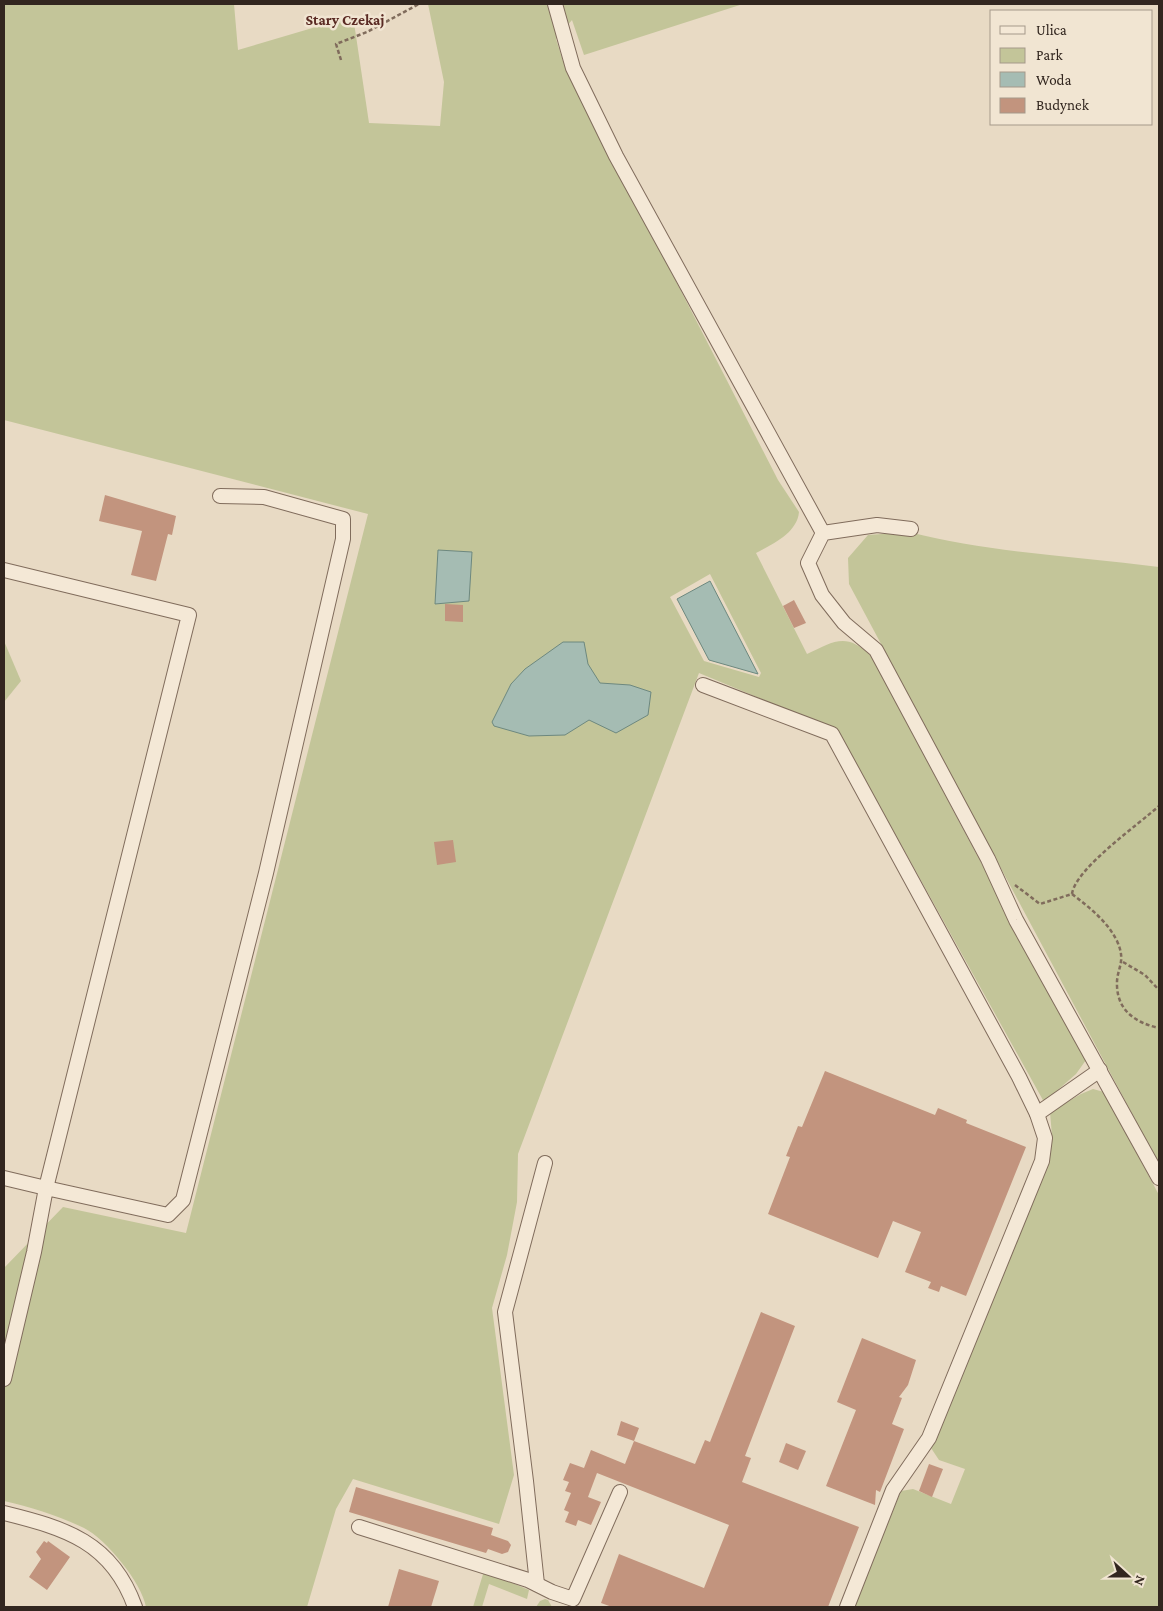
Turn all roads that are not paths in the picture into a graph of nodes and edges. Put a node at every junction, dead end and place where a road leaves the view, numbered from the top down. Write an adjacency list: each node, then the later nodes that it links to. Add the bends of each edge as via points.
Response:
1 (555, 4): 4 (street, via 574,68 616,156)
2 (220, 496): 12 (street, via 264,497 343,520 343,539 256,911 183,1200 168,1215)
3 (911, 529): 4 (street, via 878,525)
4 (823, 533): 7 (street, via 808,563 822,595 844,622 876,650 1016,920)
5 (4, 570): 12 (street, via 189,615)
6 (703, 685): 8 (street, via 832,734 958,961)
7 (1100, 1070): 8 (street); 11 (street)
8 (1037, 1114): 20 (street, via 1044,1138 1042,1161 929,1438 893,1490)
9 (545, 1163): 17 (street, via 505,1312)
10 (4, 1178): 12 (street)
11 (1159, 1178)
12 (46, 1188): 13 (street)
13 (4, 1379)
14 (620, 1492): 18 (street)
15 (4, 1513): 19 (street, via 48,1524 94,1547 120,1575)
16 (359, 1527): 17 (street)
17 (537, 1584): 18 (street)
18 (571, 1605)
19 (135, 1607)
20 (847, 1607)

